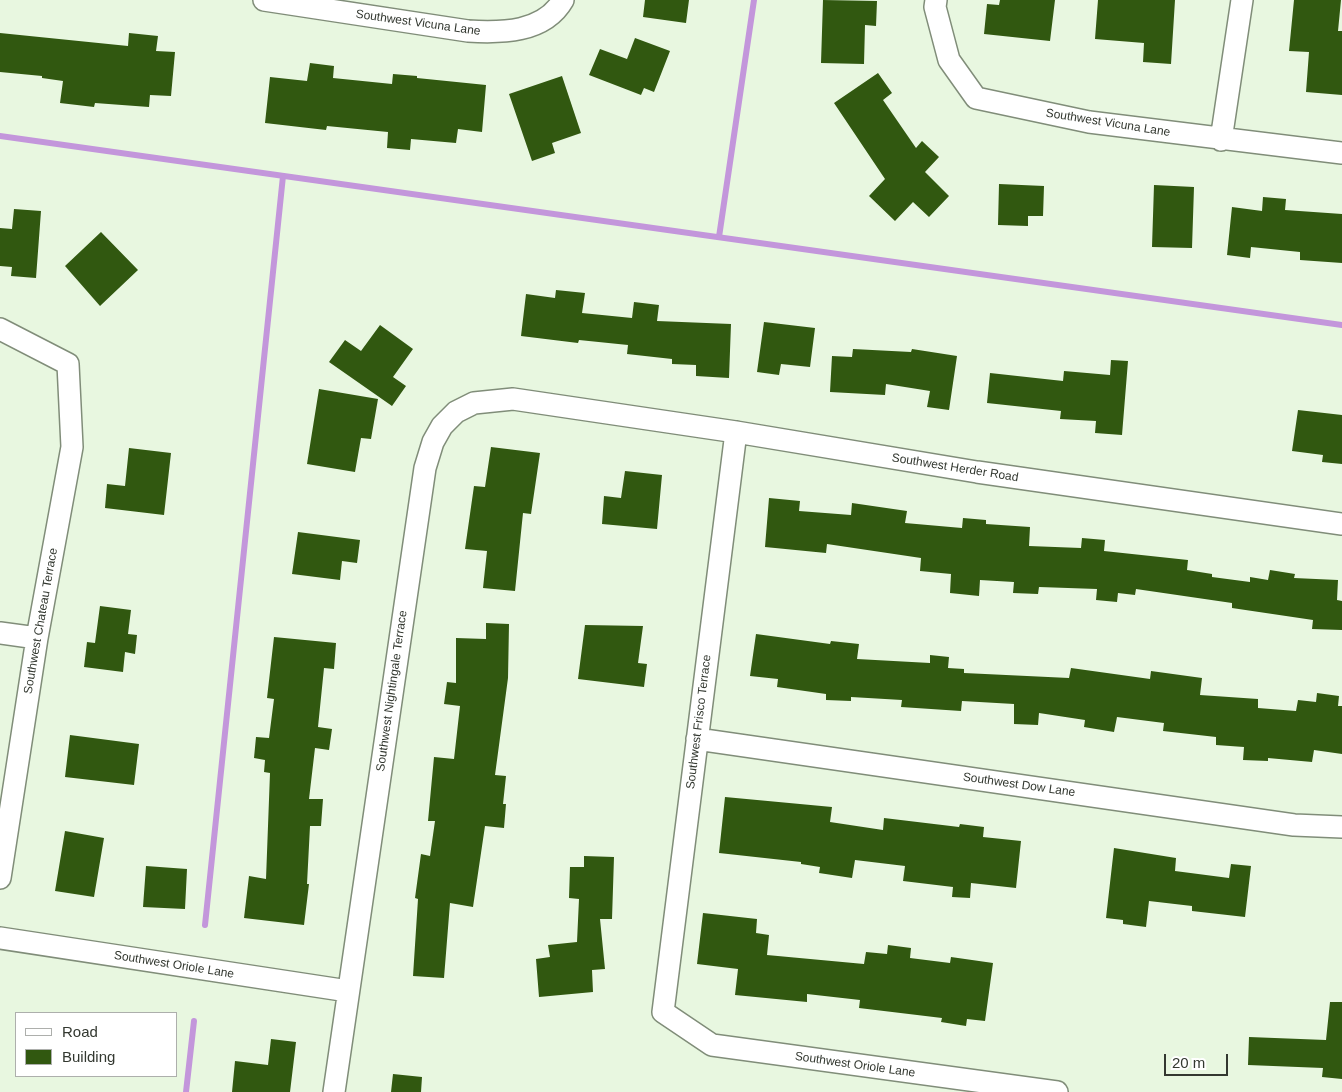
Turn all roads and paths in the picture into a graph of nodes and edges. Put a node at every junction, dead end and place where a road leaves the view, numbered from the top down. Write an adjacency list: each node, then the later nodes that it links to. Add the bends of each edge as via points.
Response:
1 (264, 0): 2 (street, Southwest Vicuna Lane, via 492,33 531,26 551,15)
2 (563, 0)
3 (1242, 0): 5 (street)
4 (936, 4): 5 (street, Southwest Vicuna Lane, via 949,60 976,98 1089,122)
5 (1222, 140): 6 (street, Southwest Vicuna Lane)
6 (1342, 153)
7 (0, 329): 12 (street, Southwest Chateau Terrace, via 68,364 72,447)
8 (568, 407): 9 (street, Southwest Herder Road); 17 (street, Southwest Nightingale Terrace, via 512,399 474,403 456,412 442,426 433,442 425,468)
9 (736, 432): 10 (street, Southwest Herder Road, via 977,472); 13 (street, Southwest Frisco Terrace)
10 (1342, 524)
11 (0, 633): 12 (street)
12 (37, 638): 15 (street, Southwest Chateau Terrace)
13 (697, 739): 14 (street, Southwest Dow Lane, via 1294,825); 18 (street, Southwest Frisco Terrace)
14 (1342, 827)
15 (0, 878)
16 (0, 938): 17 (street, Southwest Oriole Lane)
17 (348, 991): 19 (street, Southwest Nightingale Terrace)
18 (663, 1012): 20 (street, Southwest Oriole Lane, via 712,1045)
19 (334, 1092)
20 (1057, 1092)

